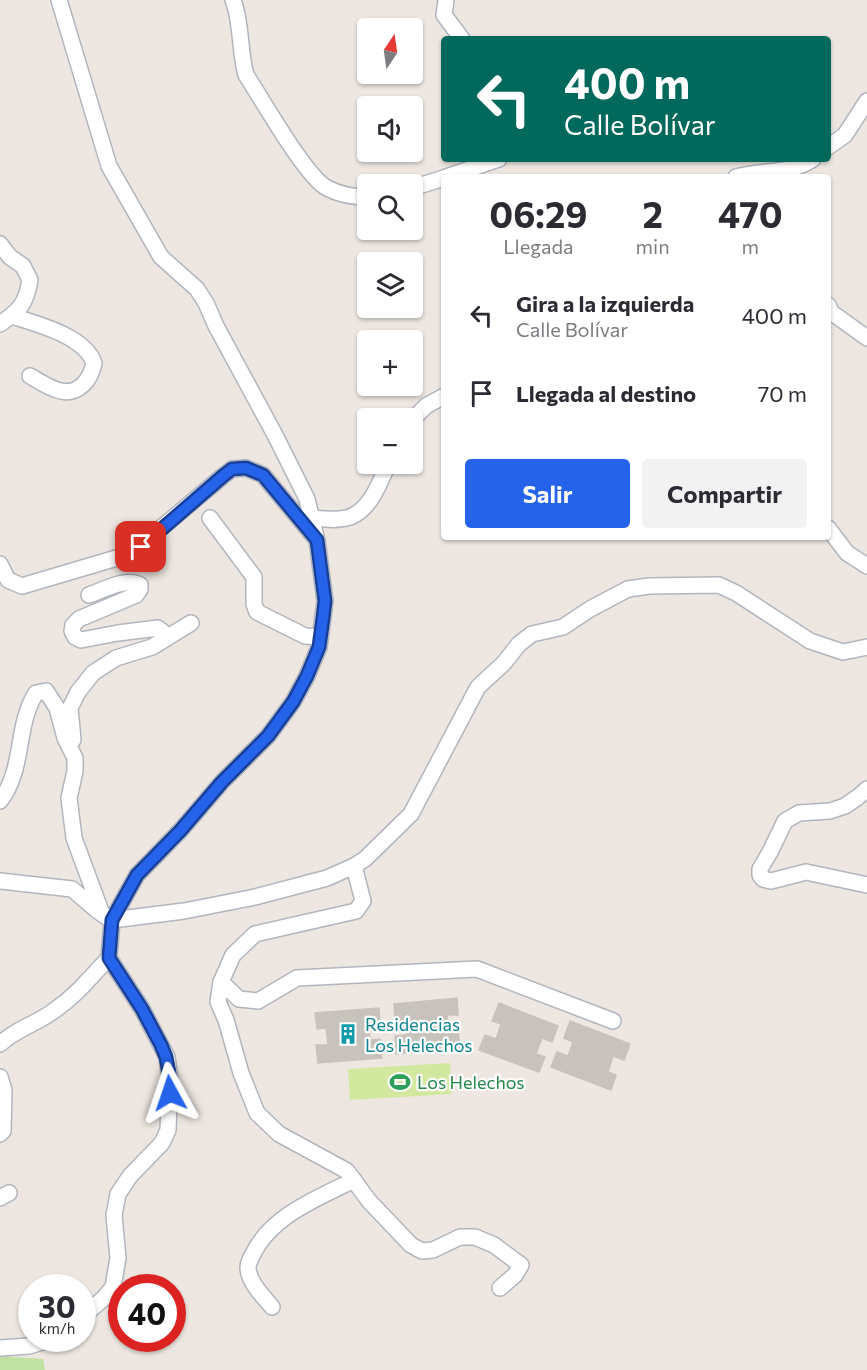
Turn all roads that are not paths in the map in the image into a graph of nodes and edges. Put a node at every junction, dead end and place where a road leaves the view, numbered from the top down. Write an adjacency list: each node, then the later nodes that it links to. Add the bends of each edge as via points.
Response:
1 (59, 0): 23 (street, via 110,166 161,257 197,289 206,303 307,499)
2 (232, 0): 13 (street, via 246,75 308,171 326,187)
3 (446, 0): 4 (street, via 444,15)
4 (460, 36)
5 (867, 101): 6 (street, via 845,135)
6 (831, 145)
7 (490, 162): 9 (street)
8 (808, 165): 10 (street)
9 (454, 174)
10 (754, 174)
11 (441, 178): 12 (street)
12 (423, 184)
13 (357, 196)
14 (0, 244): 16 (street, via 23,266 30,280 25,303)
15 (831, 312): 17 (street)
16 (6, 320): 18 (street, via 75,340 94,363 88,380 69,392)
17 (867, 338)
18 (30, 376)
19 (441, 398): 20 (street)
20 (423, 409)
21 (383, 474): 23 (street, via 373,496 351,517)
22 (210, 518): 30 (street, via 254,577 257,612 305,636)
23 (312, 518): 25 (street)
24 (831, 532): 27 (street, via 847,552)
25 (317, 540): 26 (street, via 263,475 246,468 232,469 130,554 22,586 8,580); 30 (street, via 325,601)
26 (0, 564)
27 (867, 566)
28 (89, 594): 31 (street, via 127,583 140,585 136,594 79,619 73,625 75,637 81,640 158,628 163,632)
29 (191, 624): 31 (street)
30 (320, 637): 39 (street, via 307,676 268,736 137,875)
31 (162, 640): 33 (street, via 116,657 93,673 78,692 70,708)
32 (867, 647): 36 (street, via 843,652 810,641 719,585 649,586 613,595 564,627 532,634 519,644 478,687 411,814)
33 (75, 758): 35 (street, via 51,697 46,691 36,693 28,705 17,767); 39 (street, via 69,798 71,821 80,859)
34 (867, 789): 38 (street, via 845,806 799,813 785,821 759,868 763,879 771,881 806,872)
35 (0, 801)
36 (354, 866): 39 (street, via 327,878 255,897 184,910); 41 (street, via 363,901 356,911 255,934 233,954)
37 (0, 881): 39 (street, via 72,889)
38 (867, 885)
39 (107, 917): 40 (street)
40 (109, 958): 43 (street, via 61,1006); 48 (street, via 142,1009 166,1057 169,1118 162,1143 118,1194 114,1215 118,1258 113,1287)
41 (221, 982): 42 (street, via 239,999 258,1001 297,978 477,969); 46 (street, via 218,1002 256,1113 279,1134 347,1171)
42 (613, 1021)
43 (0, 1044)
44 (0, 1077): 45 (street, via 4,1090)
45 (0, 1134)
46 (354, 1180): 47 (street, via 411,1245 422,1251 460,1237 475,1237 513,1258 520,1265); 49 (street, via 289,1215 271,1228 257,1246 248,1266 252,1280)
47 (500, 1288)
48 (96, 1305)
49 (272, 1307)
50 (18, 1347): 51 (street)
51 (0, 1348)

